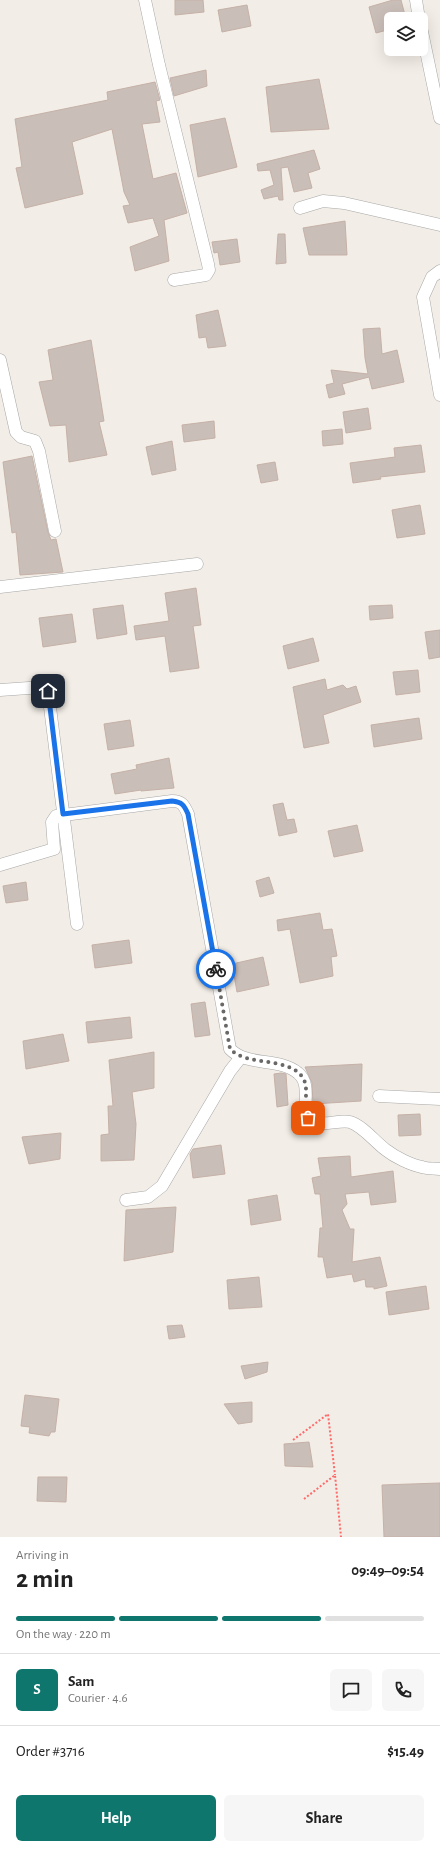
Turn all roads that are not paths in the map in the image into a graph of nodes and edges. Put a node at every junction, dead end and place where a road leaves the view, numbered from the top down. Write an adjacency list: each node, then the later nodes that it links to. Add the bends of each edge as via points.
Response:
1 (144, 0): 9 (street, via 209,270 206,276)
2 (416, 0): 3 (street)
3 (419, 12)
4 (427, 56): 5 (street)
5 (440, 118)
6 (300, 208): 7 (street, via 323,201 344,202)
7 (440, 225)
8 (440, 271): 11 (street, via 432,277 423,297)
9 (174, 280)
10 (0, 360): 12 (street, via 16,432 21,437 35,441 39,451)
11 (440, 394)
12 (55, 530)
13 (197, 564): 14 (street)
14 (0, 587)
15 (0, 690): 16 (street, via 42,687 48,691)
16 (63, 814): 17 (street, via 56,816 52,822 54,849); 18 (street); 19 (street, via 172,801 184,805 188,814 230,1049)
17 (0, 865)
18 (77, 924)
19 (241, 1057): 22 (street, via 279,1065 298,1073 305,1085 305,1112 313,1122 350,1122 388,1152 422,1168); 23 (street, via 230,1071 162,1186 148,1197)
20 (379, 1096): 21 (street)
21 (440, 1099)
22 (440, 1169)
23 (126, 1200)

